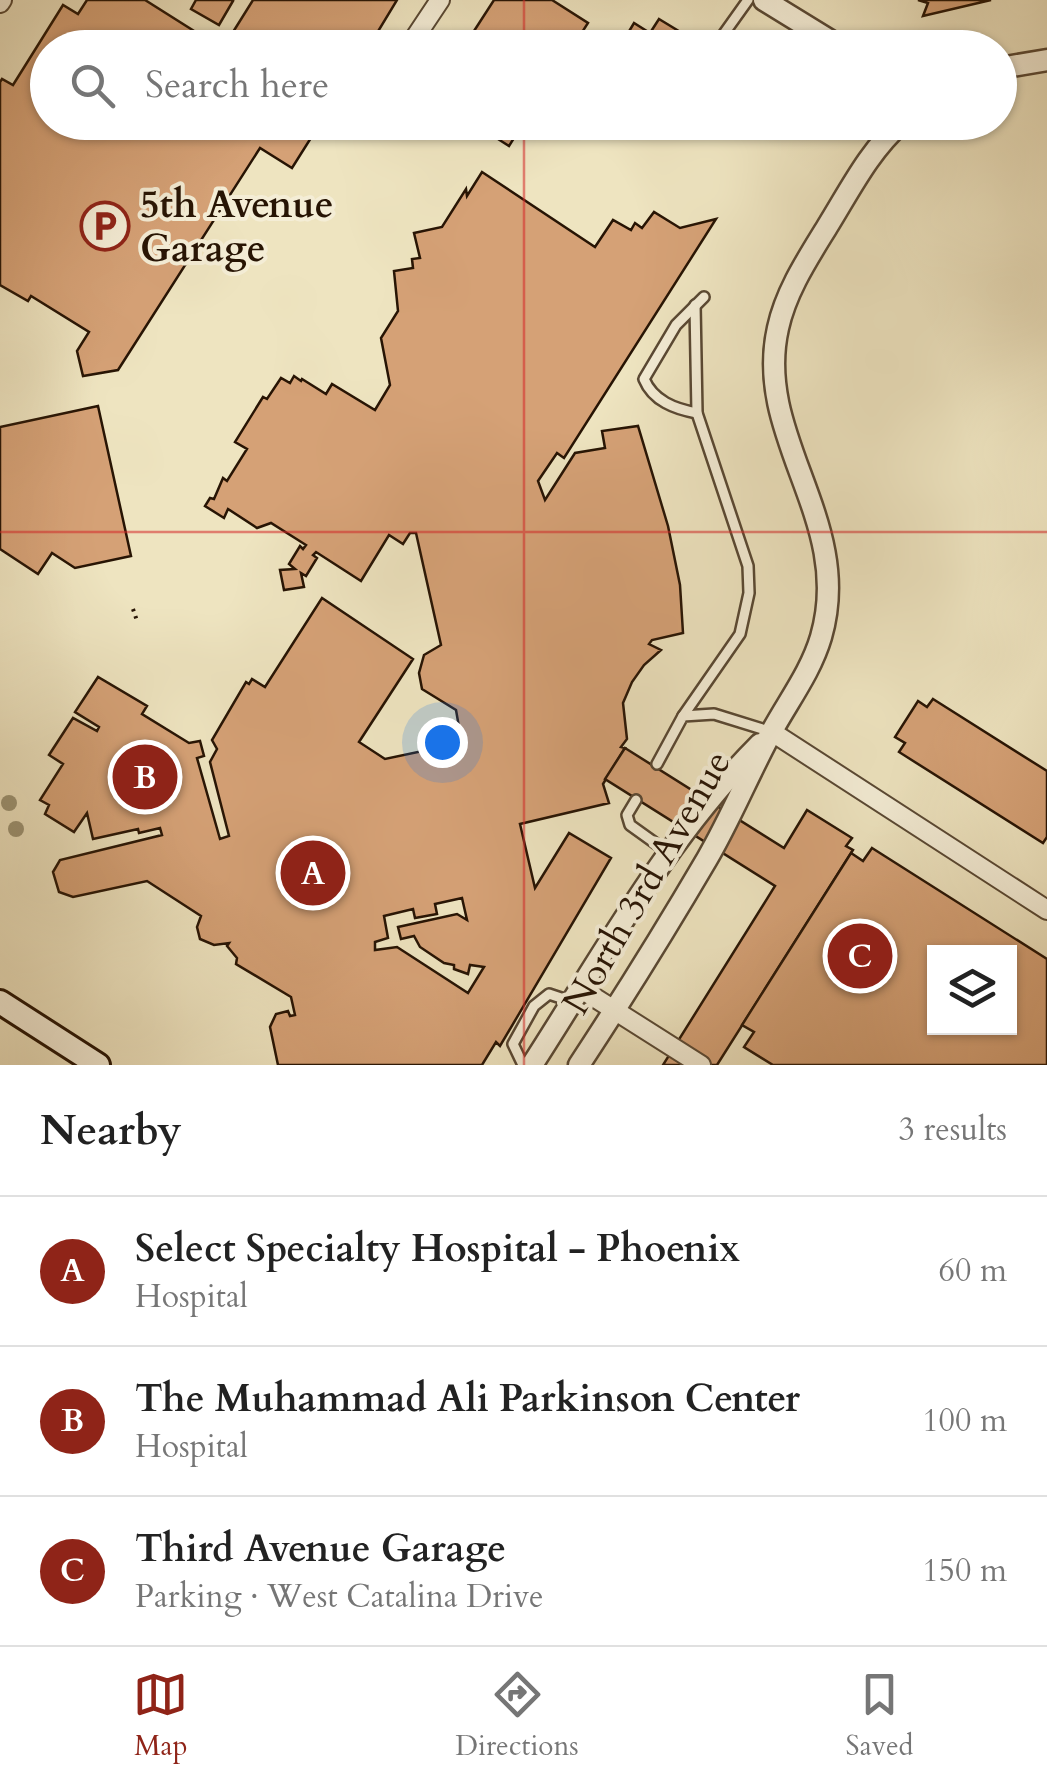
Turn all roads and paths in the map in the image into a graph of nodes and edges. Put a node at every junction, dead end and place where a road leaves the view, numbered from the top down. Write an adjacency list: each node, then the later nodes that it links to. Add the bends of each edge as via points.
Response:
1 (440, 0): 4 (street)
2 (748, 0): 5 (lane)
3 (764, 0): 6 (street)
4 (420, 30)
5 (727, 30)
6 (813, 30)
7 (1047, 60): 8 (street)
8 (1017, 65)
9 (886, 140): 16 (street, North 3rd Avenue, via 800,272 777,330 774,354 786,437 819,520 828,603 805,677)
10 (704, 297): 11 (lane)
11 (694, 305): 12 (lane); 12 (lane, via 644,379 649,391 675,409)
12 (697, 413): 15 (lane, via 748,566 750,593 740,634)
13 (134, 609): 14 (path)
14 (137, 620)
15 (683, 716): 16 (lane, via 714,714); 17 (lane)
16 (772, 732): 19 (street, North 3rd Avenue, via 720,784); 20 (street); 23 (street, North 3rd Avenue, via 708,857)
17 (657, 764)
18 (636, 800): 19 (lane, via 630,825)
19 (669, 853): 21 (street, North 3rd Avenue)
20 (1047, 910)
21 (577, 995): 23 (street); 25 (lane, via 549,994 534,1006 513,1044); 26 (street, North 3rd Avenue)
22 (0, 1002): 24 (main road)
23 (615, 1010): 27 (street, North 3rd Avenue); 28 (street)
24 (98, 1065)
25 (523, 1065)
26 (532, 1065)
27 (578, 1065)
28 (701, 1065)

